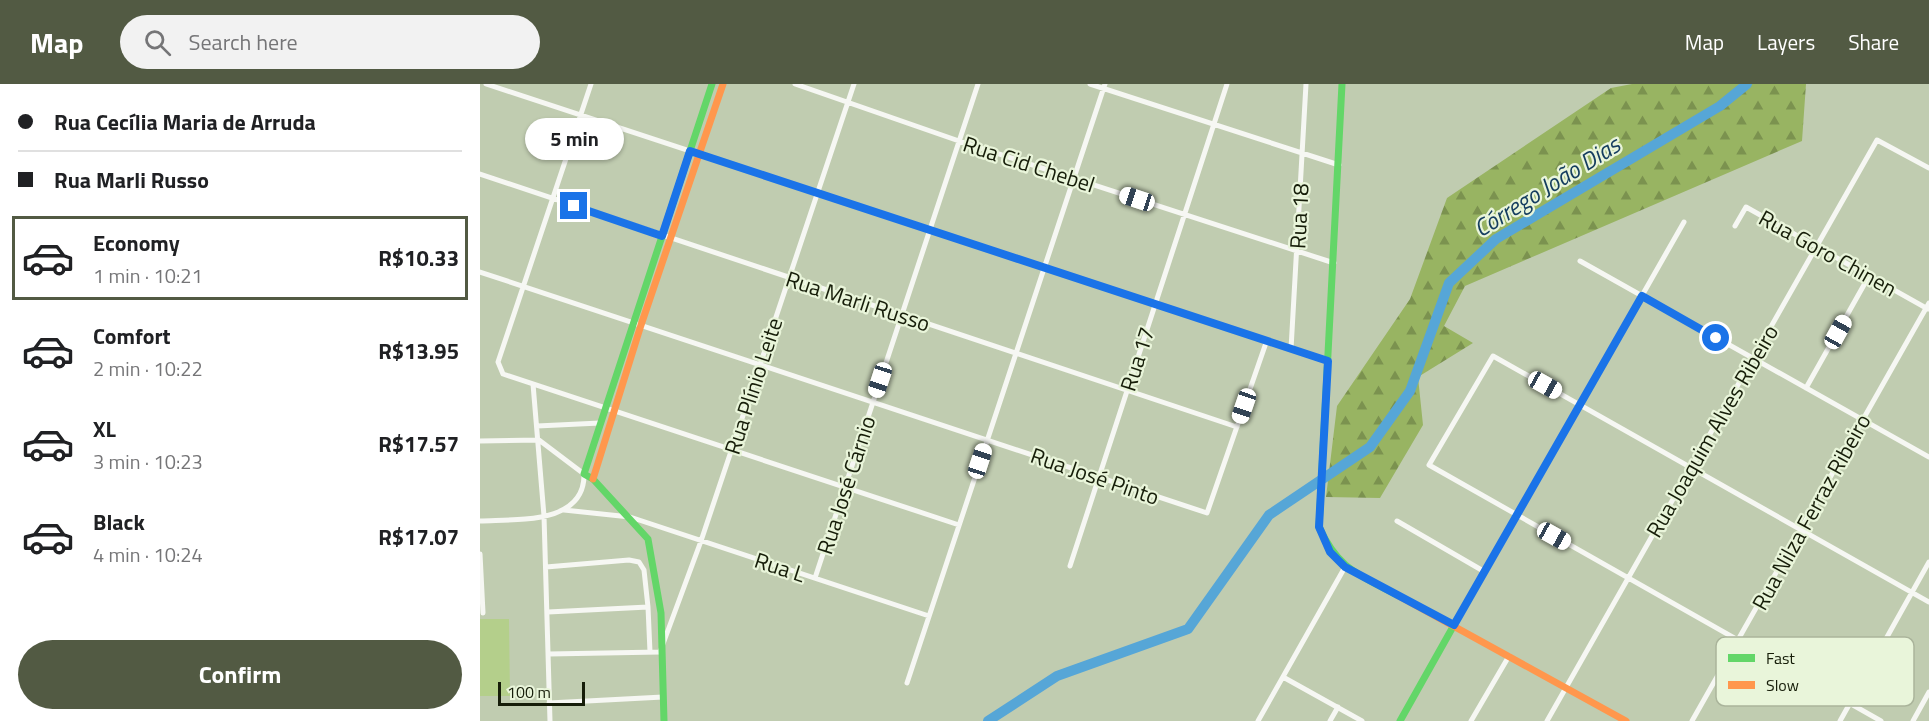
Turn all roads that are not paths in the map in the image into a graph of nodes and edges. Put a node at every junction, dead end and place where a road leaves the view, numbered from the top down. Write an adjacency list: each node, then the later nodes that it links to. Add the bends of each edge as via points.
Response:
1 (486, 84): 14 (street)
2 (591, 84): 14 (street)
3 (712, 84): 17 (main road)
4 (723, 84): 19 (main road)
5 (795, 84): 13 (street, Rua Cid Chebel)
6 (854, 84): 13 (street, Rua Plínio Leite)
7 (978, 84): 16 (street, Rua José Cárnio)
8 (1090, 84): 12 (street)
9 (1227, 84): 15 (street, Rua 17)
10 (1306, 84): 18 (street, Rua 18)
11 (1342, 84): 20 (main road)
12 (1104, 86): 15 (street); 23 (street)
13 (848, 102): 16 (street, Rua Cid Chebel); 24 (street, Rua Plínio Leite)
14 (580, 115): 17 (street); 25 (street)
15 (1214, 124): 18 (street); 26 (street, Rua 17)
16 (959, 141): 23 (street, Rua Cid Chebel); 29 (street, Rua José Cárnio)
17 (690, 151): 19 (street); 30 (main road)
18 (1302, 153): 20 (street); 33 (street, Rua 18)
19 (698, 154): 24 (street); 31 (main road)
20 (1338, 165): 35 (main road)
21 (1929, 168): 32 (street, Rua Joaquim Alves Ribeiro, via 1877,140)
22 (480, 174): 25 (street, Rua Marli Russo)
23 (1074, 178): 26 (street, Rua Cid Chebel); 36 (street)
24 (817, 193): 29 (street); 39 (street, Rua Plínio Leite)
25 (553, 199): 30 (street, Rua Marli Russo); 40 (street)
26 (1185, 214): 33 (street, Rua Cid Chebel); 42 (street, Rua 17)
27 (1684, 222): 41 (street)
28 (1736, 226): 32 (street, Rua Goro Chinen, via 1746,207)
29 (930, 230): 36 (street); 44 (street, Rua José Cárnio)
30 (662, 236): 31 (street, Rua Marli Russo); 45 (main road)
31 (670, 238): 39 (street, Rua Marli Russo); 45 (main road)
32 (1817, 246): 38 (street, Rua Goro Chinen); 49 (street, Rua Joaquim Alves Ribeiro)
33 (1297, 250): 35 (street, Rua Cid Chebel); 47 (street, Rua 18)
34 (1580, 261): 41 (street)
35 (1334, 263): 50 (main road)
36 (1044, 267): 42 (street); 48 (street)
37 (480, 272): 40 (street, Rua José Pinto)
38 (1869, 276): 43 (street, Rua Goro Chinen); 53 (street)
39 (789, 278): 44 (street, Rua Marli Russo); 51 (street, Rua Plínio Leite)
40 (524, 286): 45 (street, Rua José Pinto); 52 (street, via 498,362 503,374)
41 (1642, 296): 49 (street); 56 (street)
42 (1156, 304): 46 (street); 54 (street, Rua 17)
43 (1928, 307): 59 (street, Rua Nilza Ferraz Ribeiro)
44 (902, 316): 48 (street, Rua Marli Russo); 55 (street, Rua José Cárnio)
45 (638, 324): 51 (street, Rua José Pinto); 57 (main road); 58 (main road)
46 (1267, 340): 47 (street); 62 (street)
47 (1292, 348): 50 (street)
48 (1016, 354): 54 (street, Rua Marli Russo); 64 (street)
49 (1753, 358): 53 (street); 68 (street, Rua Joaquim Alves Ribeiro)
50 (1328, 361): 87 (main road, via 1319,527 1330,552)
51 (759, 366): 55 (street, Rua José Pinto); 66 (street, Rua Plínio Leite)
52 (533, 384): 57 (street); 61 (street)
53 (1806, 388): 59 (street)
54 (1127, 391): 62 (street, Rua Marli Russo); 70 (street, Rua 17)
55 (873, 402): 64 (street, Rua José Pinto); 73 (street, Rua José Cárnio)
56 (1580, 405): 68 (street); 75 (street); 75 (street, via 1493,356 1429,465)
57 (605, 410): 58 (street); 60 (main road)
58 (615, 413): 66 (street); 71 (main road)
59 (1863, 420): 67 (street); 81 (street, Rua Nilza Ferraz Ribeiro)
60 (600, 423): 61 (street); 69 (main road)
61 (537, 426): 63 (street)
62 (1237, 428): 70 (street, Rua José Pinto, via 1207,513)
63 (539, 440): 65 (street); 69 (street); 76 (street)
64 (987, 440): 70 (street, Rua José Pinto); 80 (street)
65 (480, 441)
66 (731, 451): 73 (street); 82 (street, Rua Plínio Leite)
67 (1929, 457)
68 (1691, 467): 81 (street); 90 (street, Rua Joaquim Alves Ribeiro)
69 (584, 474): 71 (main road); 72 (street)
70 (1099, 477): 85 (street, Rua 17)
71 (593, 479): 72 (street); 77 (main road)
72 (584, 484): 74 (street, via 582,493)
73 (845, 488): 80 (street); 89 (street, Rua José Cárnio)
74 (564, 510): 76 (street); 77 (street, Rua L)
75 (1517, 515): 88 (street); 90 (street)
76 (544, 516): 79 (street); 86 (street)
77 (630, 517): 82 (street, Rua L); 102 (main road, via 648,539 661,613)
78 (1397, 521): 88 (street)
79 (480, 522)
80 (959, 525): 96 (street)
81 (1801, 529): 91 (street); 99 (street, Rua Nilza Ferraz Ribeiro)
82 (701, 541): 89 (street, Rua L); 102 (street, Rua Plínio Leite)
83 (480, 554): 95 (street)
84 (1929, 562): 91 (street)
85 (1070, 566)
86 (546, 567): 93 (street, via 639,562 644,570); 94 (street)
87 (1345, 567): 97 (main road); 105 (street)
88 (1485, 572): 97 (street)
89 (815, 578): 96 (street, Rua L)
90 (1628, 578): 98 (street); 108 (street, Rua Joaquim Alves Ribeiro)
91 (1912, 592): 92 (street); 100 (street)
92 (1929, 602)
93 (648, 607): 94 (street); 101 (street)
94 (548, 612): 103 (street)
95 (483, 613)
96 (929, 616): 107 (street)
97 (1454, 625): 104 (main road); 120 (main road)
98 (1733, 637)
99 (1740, 637)
100 (1887, 637)
101 (650, 652): 102 (street); 103 (street)
102 (660, 652): 110 (main road)
103 (549, 654): 111 (street)
104 (1509, 656): 108 (main road); 121 (street)
105 (1283, 677): 114 (street); 117 (street)
106 (1716, 679): 124 (street, Rua Nilza Ferraz Ribeiro)
107 (907, 683)
108 (1566, 688): 122 (street, Rua Joaquim Alves Ribeiro); 123 (main road)
109 (1929, 692): 127 (street)
110 (663, 697): 111 (street); 116 (main road)
111 (549, 702): 115 (street)
112 (1848, 706): 125 (street)
113 (1855, 706): 126 (street)
114 (1338, 707): 118 (street); 119 (street)
115 (550, 721)
116 (664, 721)
117 (1258, 721)
118 (1330, 721)
119 (1362, 721)
120 (1400, 721)
121 (1471, 721)
122 (1547, 721)
123 (1626, 721)
124 (1692, 721)
125 (1840, 721)
126 (1881, 721)
127 (1913, 721)

